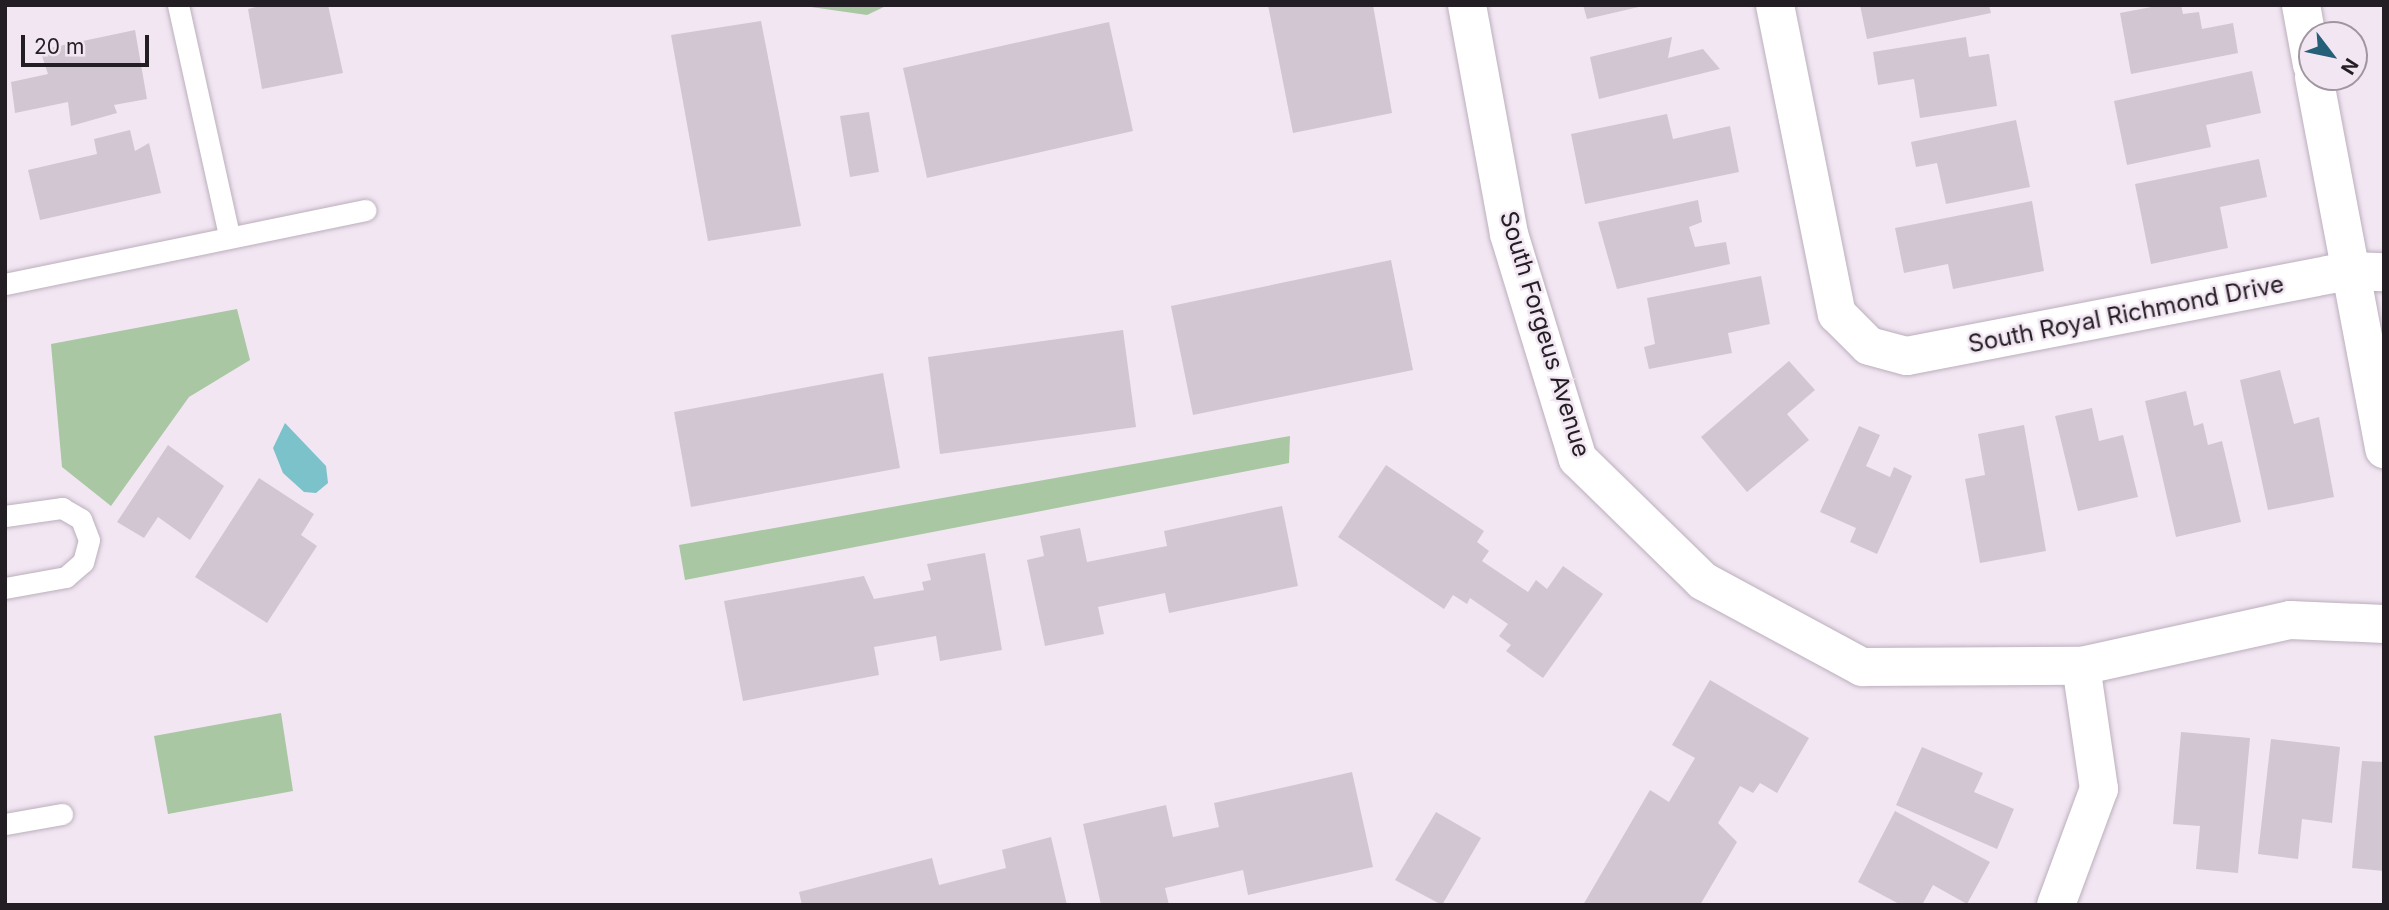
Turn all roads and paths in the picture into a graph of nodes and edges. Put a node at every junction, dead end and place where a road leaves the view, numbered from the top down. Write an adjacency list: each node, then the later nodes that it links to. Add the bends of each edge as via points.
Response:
1 (178, 5): 6 (lane)
2 (1467, 5): 13 (street, South Forgeus Avenue, via 1509,234 1578,459 1703,582 1862,667)
3 (1775, 5): 7 (street, South Royal Richmond Drive, via 1837,314 1869,346 1907,356)
4 (2318, 91): 7 (street)
5 (365, 210): 6 (lane)
6 (229, 235): 8 (lane)
7 (2367, 272): 9 (street)
8 (5, 284)
9 (2384, 449)
10 (5, 516): 11 (lane, via 62,508 81,519 89,540 83,562 66,577)
11 (5, 588)
12 (2384, 624): 13 (street, South Forgeus Avenue, via 2290,620)
13 (2081, 666): 16 (street, via 2099,789)
14 (62, 814): 15 (lane)
15 (5, 824)
16 (2056, 905)

